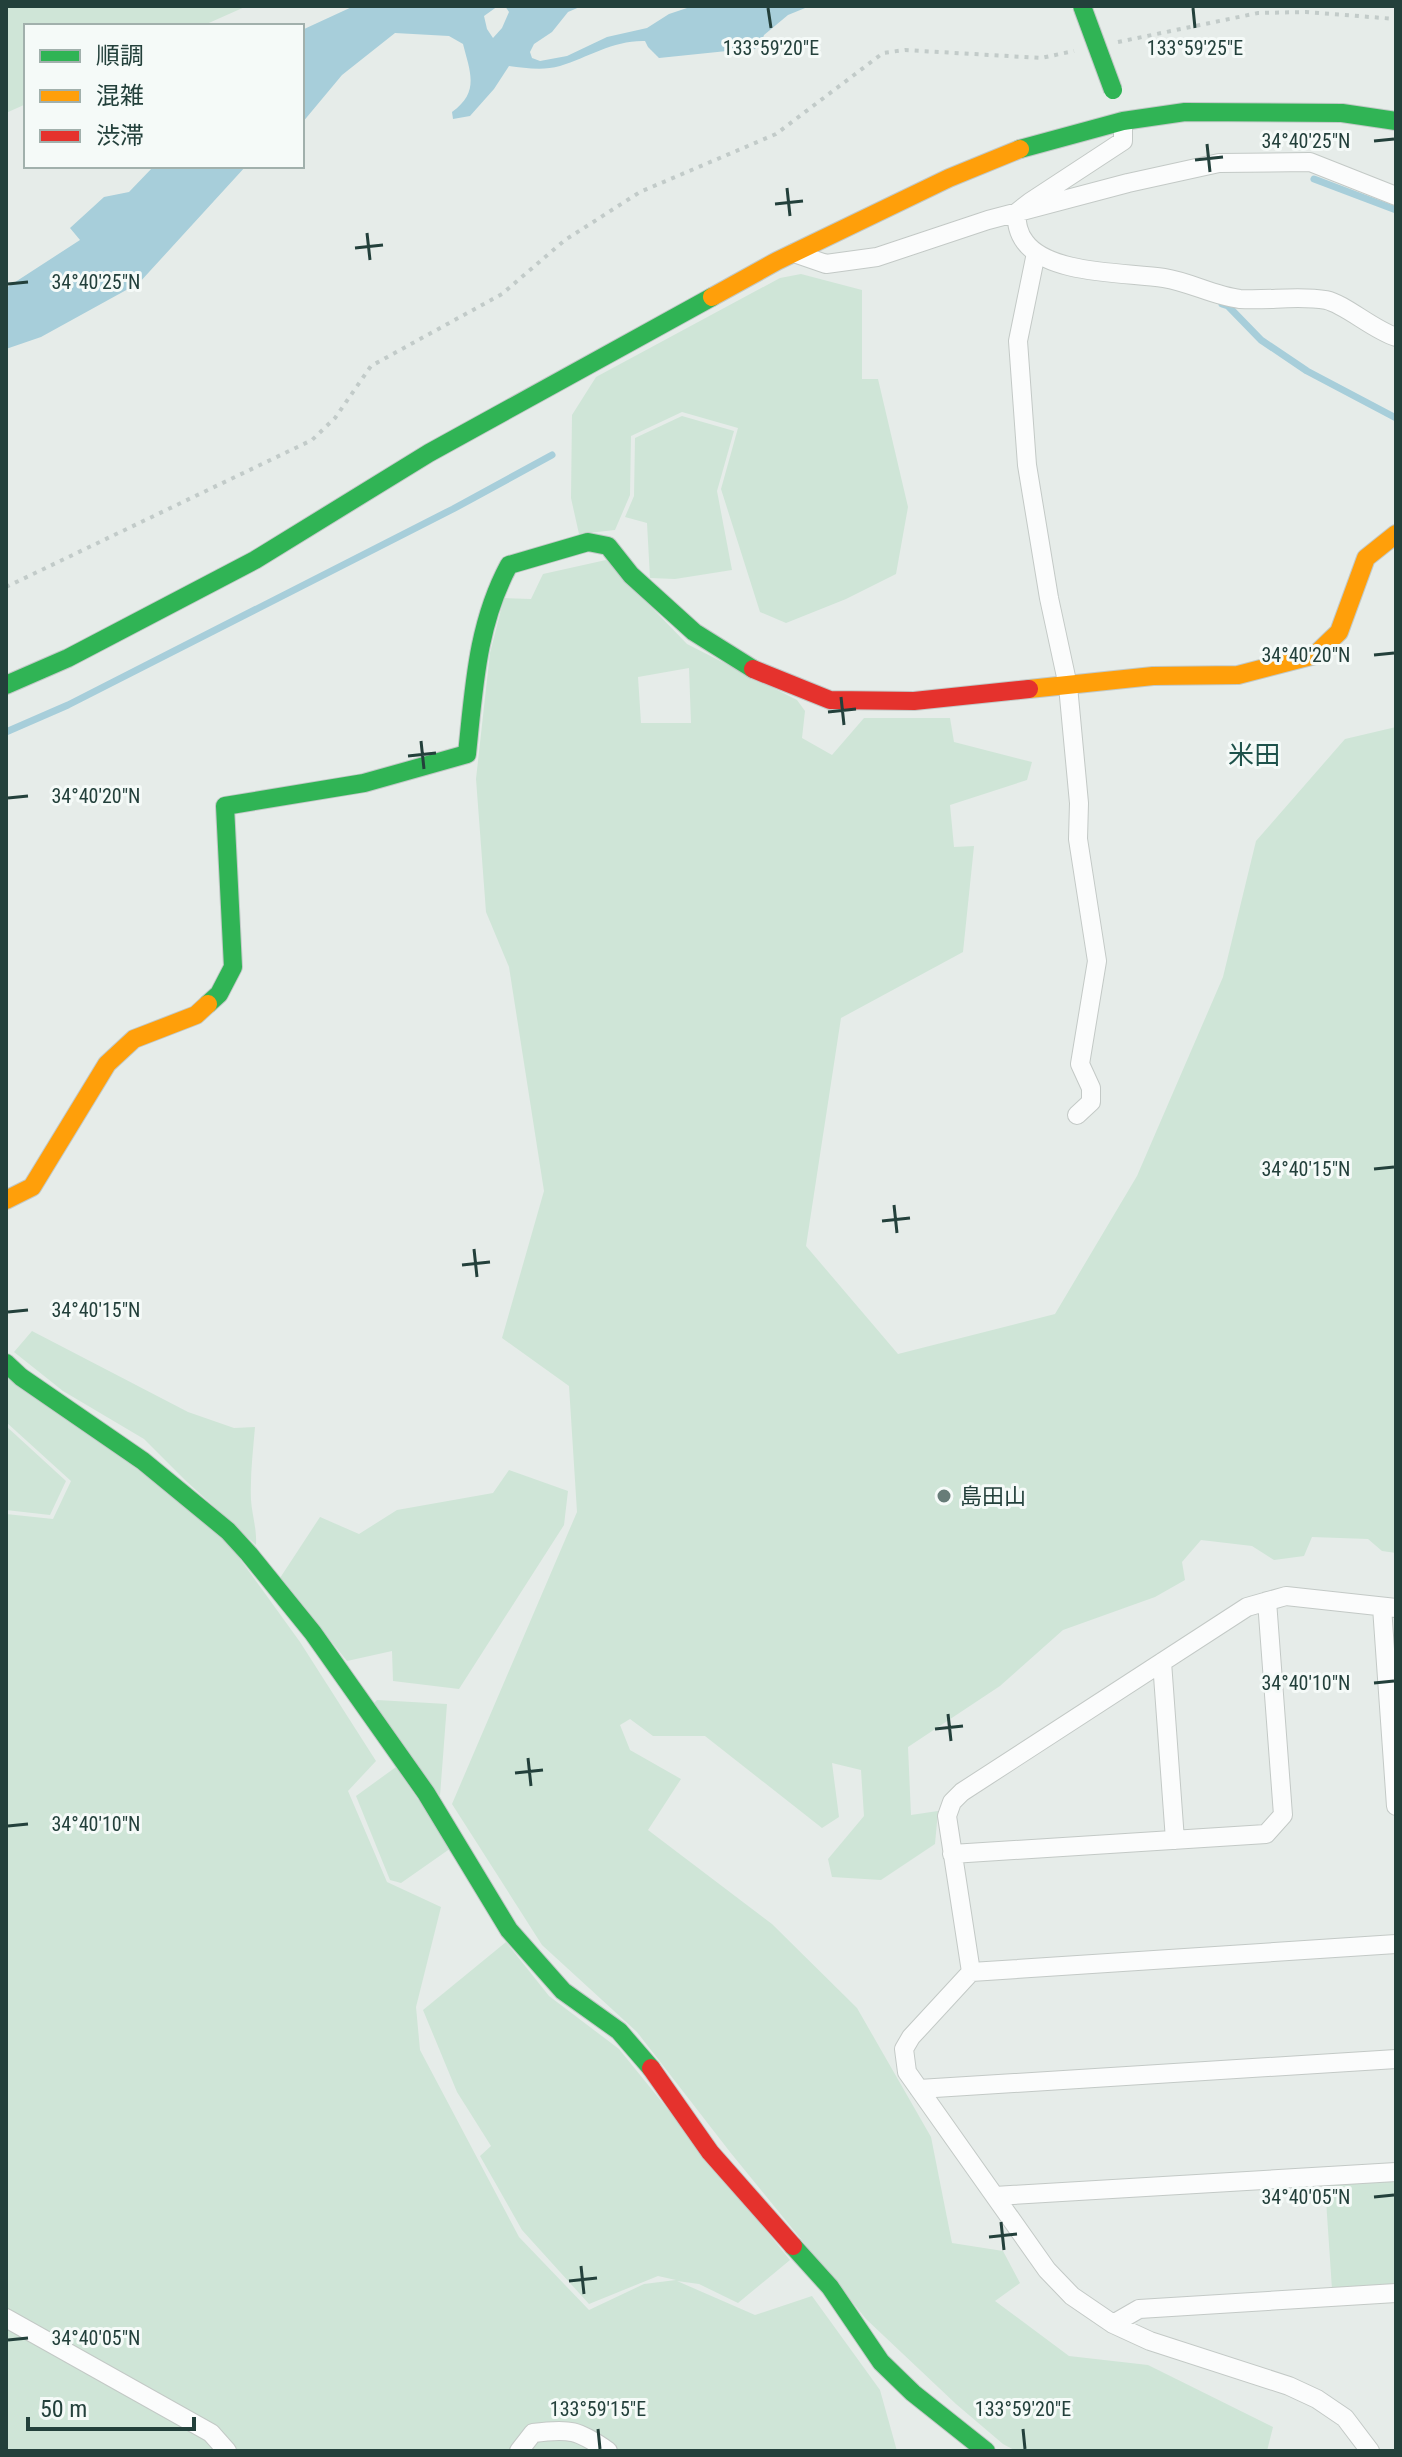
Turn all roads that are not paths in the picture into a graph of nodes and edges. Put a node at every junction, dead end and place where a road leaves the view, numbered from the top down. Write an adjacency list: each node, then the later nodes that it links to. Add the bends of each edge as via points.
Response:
1 (1082, 6): 2 (street, bridge)
2 (1123, 121): 3 (street, via 1185,112 1342,113); 5 (street, via 1123,141); 6 (street, via 1017,150)
3 (1396, 121)
4 (1396, 196): 5 (street, via 1310,162 1219,163)
5 (1016, 213): 6 (street, via 877,257 826,264); 7 (street, via 1018,231)
6 (794, 253): 10 (street, via 429,453 255,560)
7 (1036, 253): 8 (street, via 1077,268 1164,278 1242,299 1328,300); 11 (street, via 1018,341 1027,465)
8 (1396, 337)
9 (1396, 534): 11 (street, via 1366,558 1339,632 1315,655 1238,675 1153,676)
10 (6, 685)
11 (1068, 686): 12 (street, via 1078,839 1097,961 1080,1064 1091,1102); 13 (street, via 914,701 830,700 761,674 694,632 631,575 608,546 588,542 509,565 485,622 467,754 364,783 225,806 233,967 219,994 196,1015 134,1039 107,1064 32,1187)
12 (1077, 1115)
13 (6, 1200)
14 (6, 1363): 33 (street, via 143,1461 249,1554 313,1633 426,1793 509,1930 563,1991 619,2031 642,2055 710,2152 830,2287 881,2362)
15 (1267, 1601): 16 (street, via 1286,1596); 17 (street, via 1247,1607); 19 (street, via 1283,1815 1266,1834)
16 (1389, 1607): 18 (street)
17 (1162, 1662): 19 (street); 20 (street, via 962,1792 947,1816)
18 (1396, 1806)
19 (1175, 1840): 20 (street)
20 (952, 1854): 22 (street)
21 (1396, 1944): 22 (street)
22 (971, 1972): 24 (street, via 904,2049 907,2072)
23 (1396, 2059): 24 (street)
24 (919, 2089): 26 (street)
25 (1396, 2172): 26 (street)
26 (995, 2196): 29 (street, via 1047,2270 1072,2296)
27 (1396, 2293): 29 (street, via 1139,2309)
28 (6, 2318): 30 (street, via 211,2433)
29 (1113, 2324): 34 (street, via 1317,2399 1345,2418)
30 (227, 2451)
31 (519, 2451): 32 (street, via 533,2433 557,2430 583,2433)
32 (608, 2451)
33 (986, 2451)
34 (1370, 2451)

